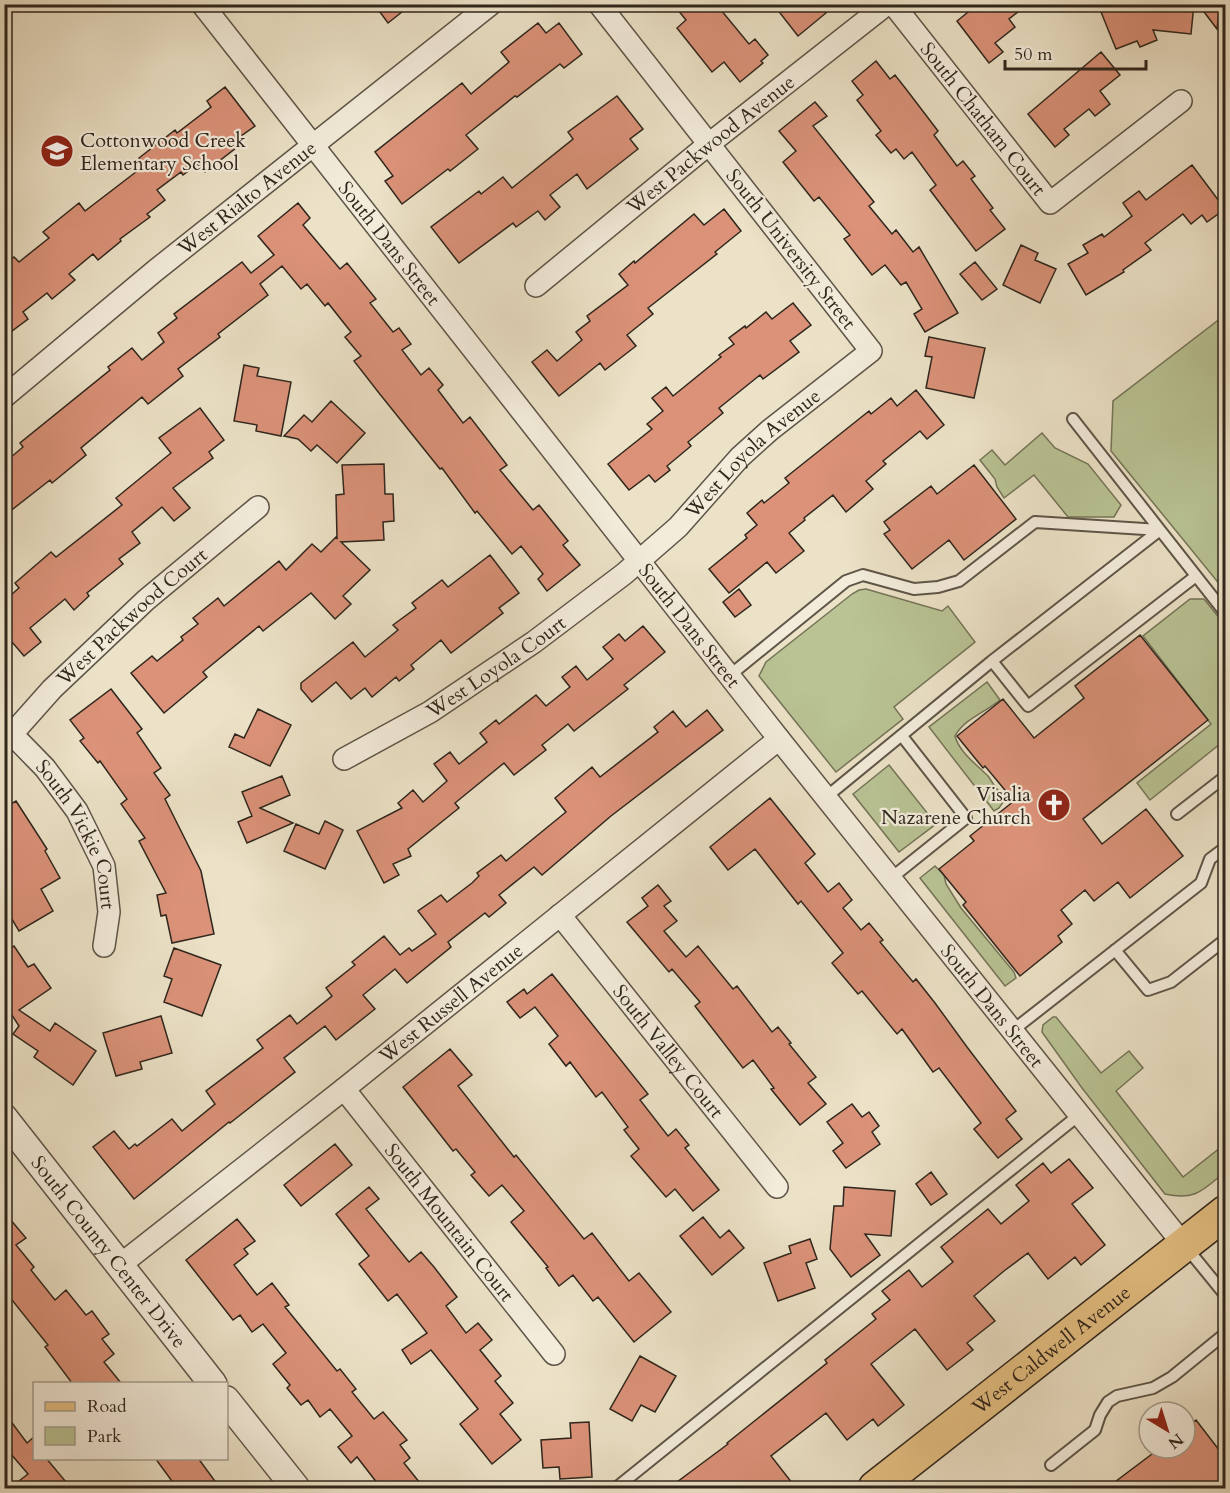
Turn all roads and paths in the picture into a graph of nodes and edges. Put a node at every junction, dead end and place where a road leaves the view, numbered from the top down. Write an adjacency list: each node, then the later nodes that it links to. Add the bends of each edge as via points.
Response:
1 (202, 4): 7 (street, South Dans Street)
2 (491, 4): 7 (street, West Rialto Avenue)
3 (599, 4): 8 (street, South University Street)
4 (886, 4): 8 (street, West Packwood Avenue)
5 (893, 4): 6 (street, South Chatham Court, via 1050,203)
6 (1180, 101)
7 (312, 144): 11 (street, West Rialto Avenue); 15 (street, South Dans Street)
8 (709, 144): 9 (street, West Packwood Avenue); 10 (street, South University Street)
9 (536, 286)
10 (871, 351): 15 (street, West Loyola Avenue, via 770,430 678,527)
11 (4, 397)
12 (1073, 419): 14 (lane)
13 (258, 507): 20 (street, West Packwood Court, via 146,600)
14 (1160, 530): 16 (lane); 18 (lane); 19 (lane, via 1035,522 959,581 914,589 873,576 855,577)
15 (639, 561): 19 (street, South Dans Street); 23 (street, West Loyola Court, via 534,642 430,712)
16 (1196, 576): 17 (lane); 18 (lane, via 1028,706)
17 (1226, 614)
18 (992, 661): 21 (lane)
19 (729, 676): 22 (street, South Dans Street)
20 (7, 734): 31 (street, South Vickie Court, via 45,768 77,811 104,867 109,912)
21 (902, 736): 25 (lane); 28 (lane, via 966,818)
22 (779, 740): 25 (street, South Dans Street); 29 (street, West Russell Avenue)
23 (344, 759)
24 (1226, 776): 26 (lane)
25 (825, 798): 28 (street, South Dans Street)
26 (1177, 814)
27 (1226, 847): 32 (lane, via 1210,859 1201,883)
28 (890, 879): 33 (street, South Dans Street)
29 (560, 915): 34 (street, West Russell Avenue); 37 (street, South Valley Court)
30 (1226, 939): 32 (lane, via 1172,982 1148,990)
31 (104, 946)
32 (1115, 950): 33 (lane)
33 (1012, 1031): 35 (street, South Dans Street)
34 (344, 1089): 40 (street, West Russell Avenue); 43 (street, South Mountain Court)
35 (1079, 1114): 39 (street, South Dans Street); 48 (lane)
36 (4, 1118): 40 (street, South County Center Drive)
37 (777, 1187)
38 (1226, 1212): 39 (main road, West Caldwell Avenue)
39 (1184, 1244): 41 (lane); 49 (main road, West Caldwell Avenue)
40 (120, 1265): 44 (street, South County Center Drive)
41 (1226, 1296)
42 (1226, 1333): 46 (lane, via 1153,1388 1117,1396 1108,1402 1095,1430)
43 (554, 1354)
44 (212, 1382)
45 (228, 1403): 47 (street)
46 (1051, 1465)
47 (296, 1488)
48 (616, 1488)
49 (875, 1488)

